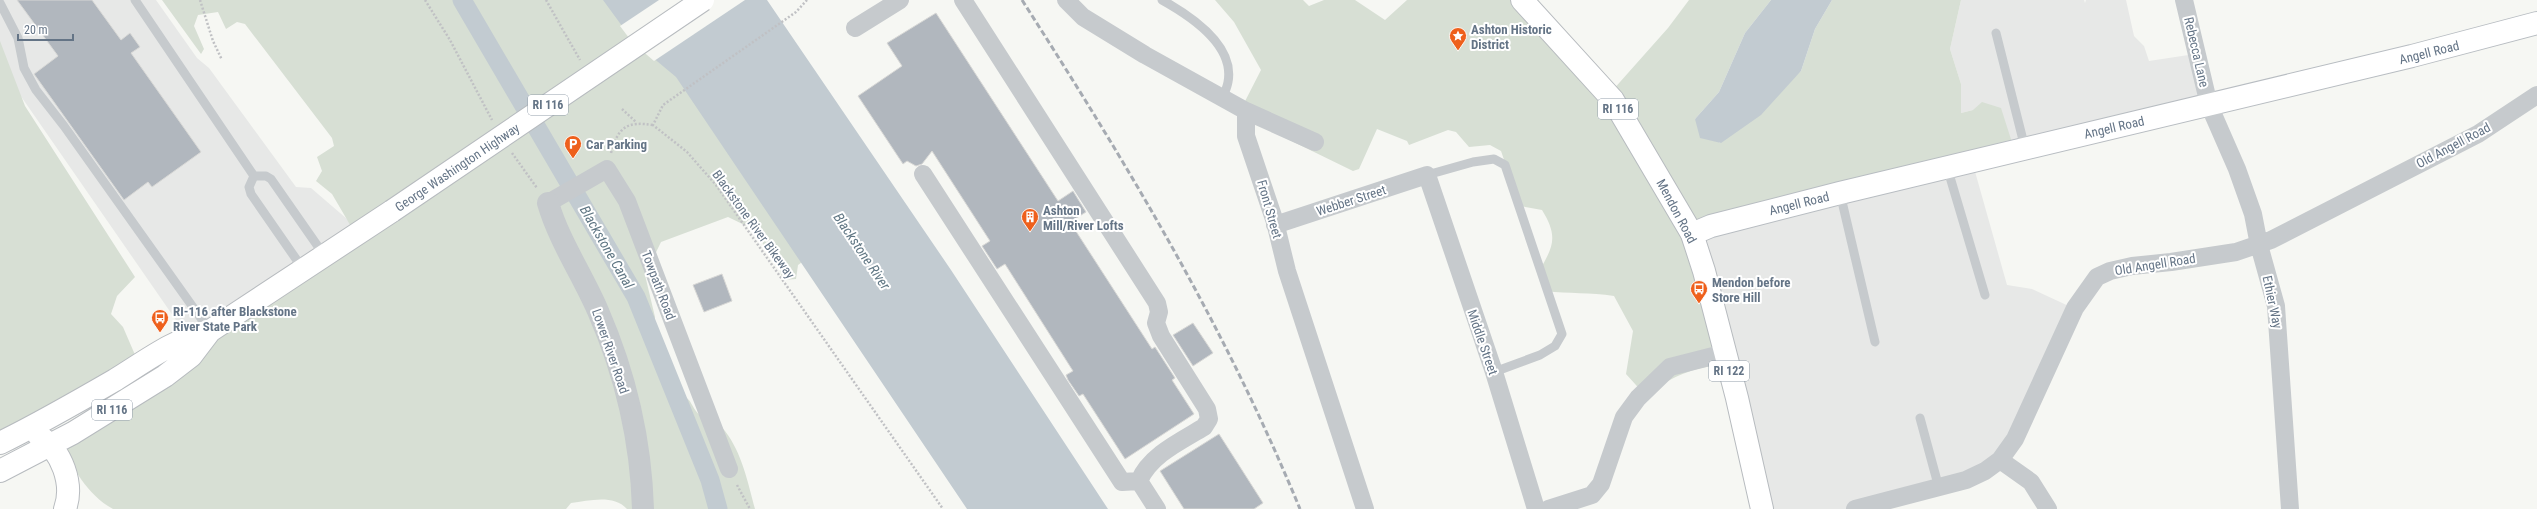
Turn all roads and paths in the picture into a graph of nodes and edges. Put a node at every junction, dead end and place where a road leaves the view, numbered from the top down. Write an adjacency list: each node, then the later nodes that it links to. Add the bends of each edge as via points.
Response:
1 (135, 0): 34 (lane)
2 (200, 0): 17 (path)
3 (425, 0): 26 (path, via 450,40)
4 (546, 0): 18 (path)
5 (703, 0): 40 (main road, George Washington Highway / RI 116, bridge)
6 (807, 0): 25 (path, via 796,12 680,90 663,105)
7 (900, 0): 15 (street)
8 (963, 0): 54 (street, via 1156,303 1159,312 1156,323 1161,336 1207,409 1209,419 1204,427 1156,458 1144,469)
9 (1066, 0): 20 (street, via 1083,17)
10 (1162, 0): 20 (lane, via 1186,13 1213,39 1225,57 1228,81)
11 (1522, 0): 38 (main road, Mendon Road / RI 116, via 1613,100)
12 (2184, 0): 21 (street, Rebecca Lane)
13 (0, 4): 43 (lane, via 18,38 24,68 36,90)
14 (2537, 23): 21 (main road, Angell Road, via 2419,55)
15 (855, 28)
16 (1996, 33): 28 (lane)
17 (222, 60)
18 (582, 64)
19 (2537, 95): 39 (street, Old Angell Road, via 2478,134)
20 (1222, 100): 23 (street)
21 (2209, 105): 28 (main road, Angell Road); 39 (street, Ethier Way, via 2240,176 2253,214)
22 (622, 109): 24 (path)
23 (1246, 111): 27 (street); 37 (street, Front Street, via 1246,136)
24 (636, 122): 25 (path); 31 (path, via 622,128)
25 (653, 125): 59 (path, Blackstone River Bikeway, via 687,152 716,185)
26 (496, 127)
27 (1315, 142)
28 (2025, 148): 30 (main road, Angell Road)
29 (510, 150): 36 (path)
30 (1947, 167): 35 (main road, Angell Road); 42 (lane)
31 (600, 173): 36 (street); 52 (street, Towpath Road, via 627,201)
32 (923, 174): 54 (street, via 1122,482)
33 (1427, 175): 37 (street, Webber Street); 46 (street, Middle Street); 46 (lane, via 1494,159 1505,165 1508,172 1562,334 1555,346 1540,355)
34 (254, 176): 40 (lane, via 266,176 271,179); 41 (lane, via 249,187 251,194)
35 (1840, 193): 38 (main road, Angell Road, via 1711,226); 44 (lane)
36 (551, 201): 57 (street, Lower River Road, via 557,229 597,310 617,361 636,441)
37 (1275, 225): 61 (street, Front Street, via 1287,271)
38 (1692, 234): 45 (main road, Mendon Road / RI 122)
39 (2259, 245): 51 (street, Old Angell Road, via 2236,252 2132,266 2097,277 2075,308 2015,439); 67 (street, Ethier Way, via 2278,320)
40 (324, 255): 41 (main road, George Washington Highway / RI 116)
41 (303, 269): 43 (main road, George Washington Highway / RI 116)
42 (1985, 294)
43 (210, 331): 48 (main road, George Washington Highway / RI 116, via 195,334 169,346); 50 (main road, George Washington Highway / RI 116, via 202,344 181,366)
44 (1874, 342)
45 (1725, 353): 63 (street, via 1670,367 1638,398 1624,417 1601,484 1592,495); 64 (main road, Mendon Road / RI 122)
46 (1494, 372): 62 (street, Middle Street)
47 (1920, 418): 55 (lane)
48 (24, 432): 49 (main road, George Washington Highway / RI 116); 50 (main road, via 38,436)
49 (0, 443)
50 (51, 445): 53 (main road, George Washington Highway / RI 116); 56 (main road, via 66,477 69,493)
51 (2000, 460): 55 (street, Old Angell Road, via 1972,477); 66 (street, via 2030,482)
52 (729, 469): 58 (path)
53 (0, 470)
54 (1139, 480): 60 (street)
55 (1938, 488): 65 (street, Old Angell Road)
56 (65, 509)
57 (643, 509)
58 (750, 509)
59 (943, 509)
60 (1158, 509)
61 (1365, 509)
62 (1536, 509)
63 (1548, 509)
64 (1762, 509)
65 (1855, 509)
66 (2048, 509)
67 (2290, 509)

